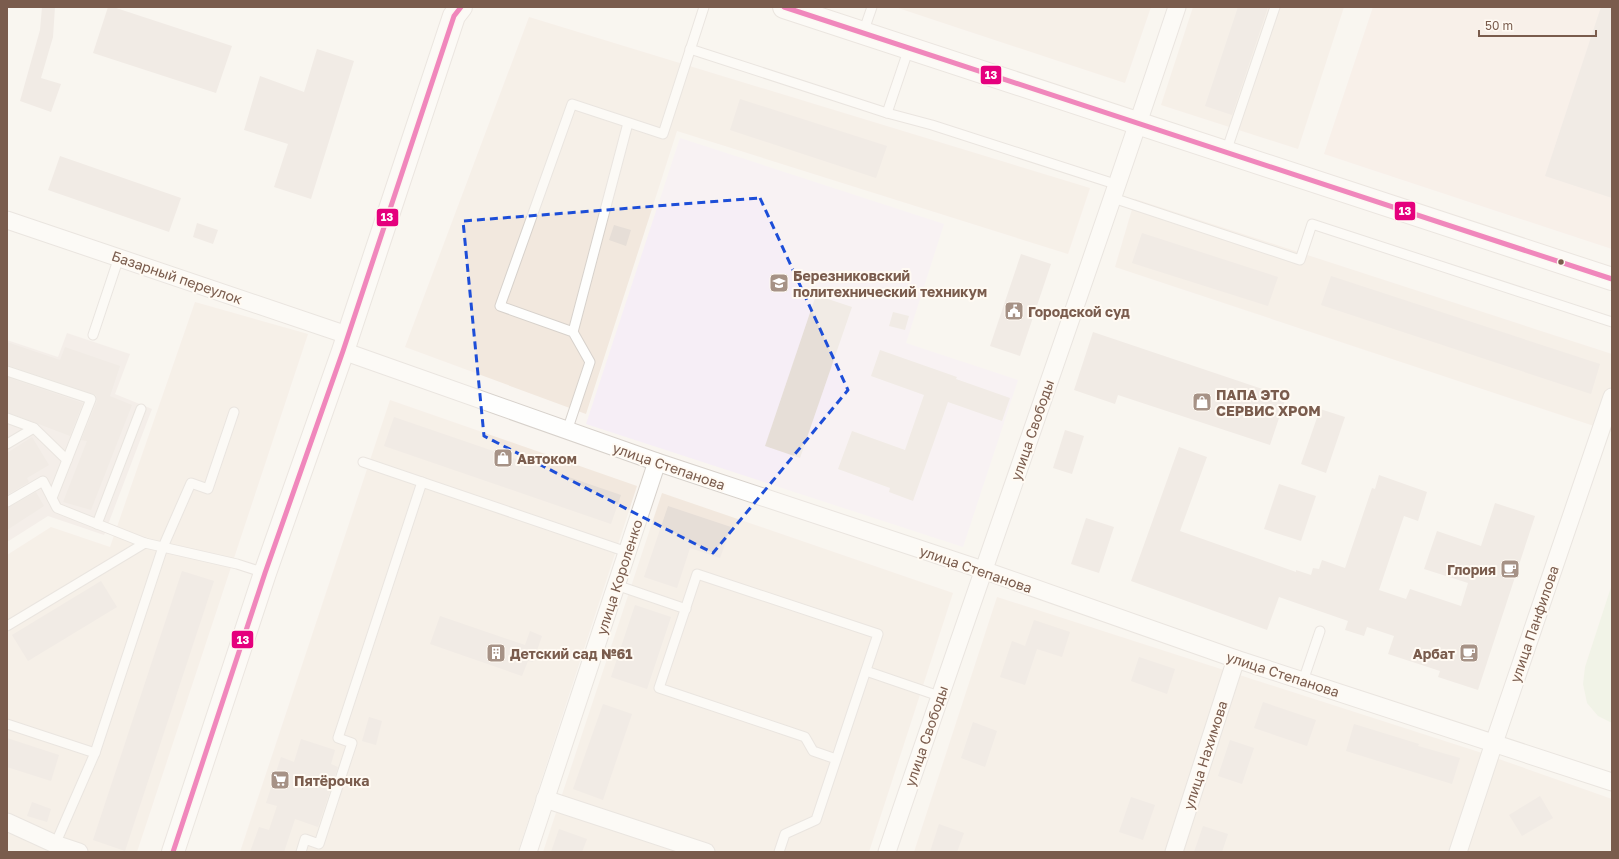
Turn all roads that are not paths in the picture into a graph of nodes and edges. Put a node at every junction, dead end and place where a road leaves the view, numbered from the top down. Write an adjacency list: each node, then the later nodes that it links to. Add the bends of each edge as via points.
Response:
1 (704, 7): 9 (lane)
2 (784, 7): 7 (main road)
3 (872, 7): 7 (lane)
4 (1177, 7): 12 (street, улица Свободы)
5 (1275, 7): 13 (lane)
6 (456, 10): 21 (main road)
7 (863, 33): 8 (main road)
8 (909, 48): 10 (lane); 12 (main road)
9 (690, 49): 10 (lane); 11 (lane, via 663,134)
10 (887, 114): 14 (lane, via 932,125)
11 (628, 123): 19 (lane); 19 (lane, via 572,104 500,306)
12 (1138, 123): 13 (main road); 14 (street, улица Свободы)
13 (1226, 152): 17 (main road)
14 (1115, 192): 18 (lane, via 1300,260 1312,224); 40 (street, улица Свободы)
15 (7, 220): 16 (street, Базарный переулок)
16 (119, 257): 20 (lane); 21 (street, Базарный переулок)
17 (1612, 279)
18 (1612, 322)
19 (573, 332): 28 (lane, via 590,362)
20 (93, 335)
21 (345, 343): 28 (street, улица Степанова); 41 (main road)
22 (7, 370): 30 (lane, via 91,399)
23 (1612, 397): 51 (street, улица Панфилова)
24 (141, 409): 36 (lane)
25 (234, 412): 38 (lane, via 208,489 191,483)
26 (7, 418): 27 (lane)
27 (34, 428): 29 (lane); 30 (lane)
28 (567, 431): 32 (street, улица Степанова)
29 (7, 444)
30 (67, 460): 34 (lane)
31 (363, 462): 33 (lane)
32 (657, 462): 39 (street, улица Короленко); 40 (street, улица Степанова)
33 (422, 482): 39 (lane); 60 (lane, via 338,738 352,743 348,758 319,844 305,839)
34 (52, 498): 35 (lane, via 43,481); 36 (lane, via 57,508)
35 (7, 502)
36 (97, 524): 37 (lane)
37 (144, 543): 38 (lane); 44 (lane)
38 (163, 547): 41 (lane); 52 (lane)
39 (627, 552): 42 (street, улица Короленко)
40 (983, 570): 46 (street, улица Степанова); 49 (street, улица Свободы)
41 (265, 573): 59 (main road)
42 (616, 585): 43 (lane); 55 (street, улица Короленко)
43 (686, 609): 47 (lane, via 697,574 878,634); 53 (lane, via 659,688 805,737 813,751)
44 (7, 626)
45 (1320, 631): 48 (lane)
46 (1236, 659): 48 (street, улица Степанова); 65 (street, улица Нахимова)
47 (866, 671): 49 (lane); 53 (lane)
48 (1303, 681): 51 (street, улица Степанова)
49 (939, 696): 64 (street, улица Свободы)
50 (7, 724): 52 (lane)
51 (1494, 743): 54 (street, улица Степанова); 66 (street, улица Панфилова)
52 (95, 752): 57 (lane)
53 (836, 759): 63 (lane, via 816,820 785,834)
54 (1612, 782)
55 (545, 799): 61 (street, улица Короленко); 62 (street)
56 (7, 822): 57 (street)
57 (54, 848): 58 (street)
58 (79, 852)
59 (173, 852)
60 (301, 852)
61 (528, 852)
62 (706, 852)
63 (779, 852)
64 (887, 852)
65 (1174, 852)
66 (1458, 852)

